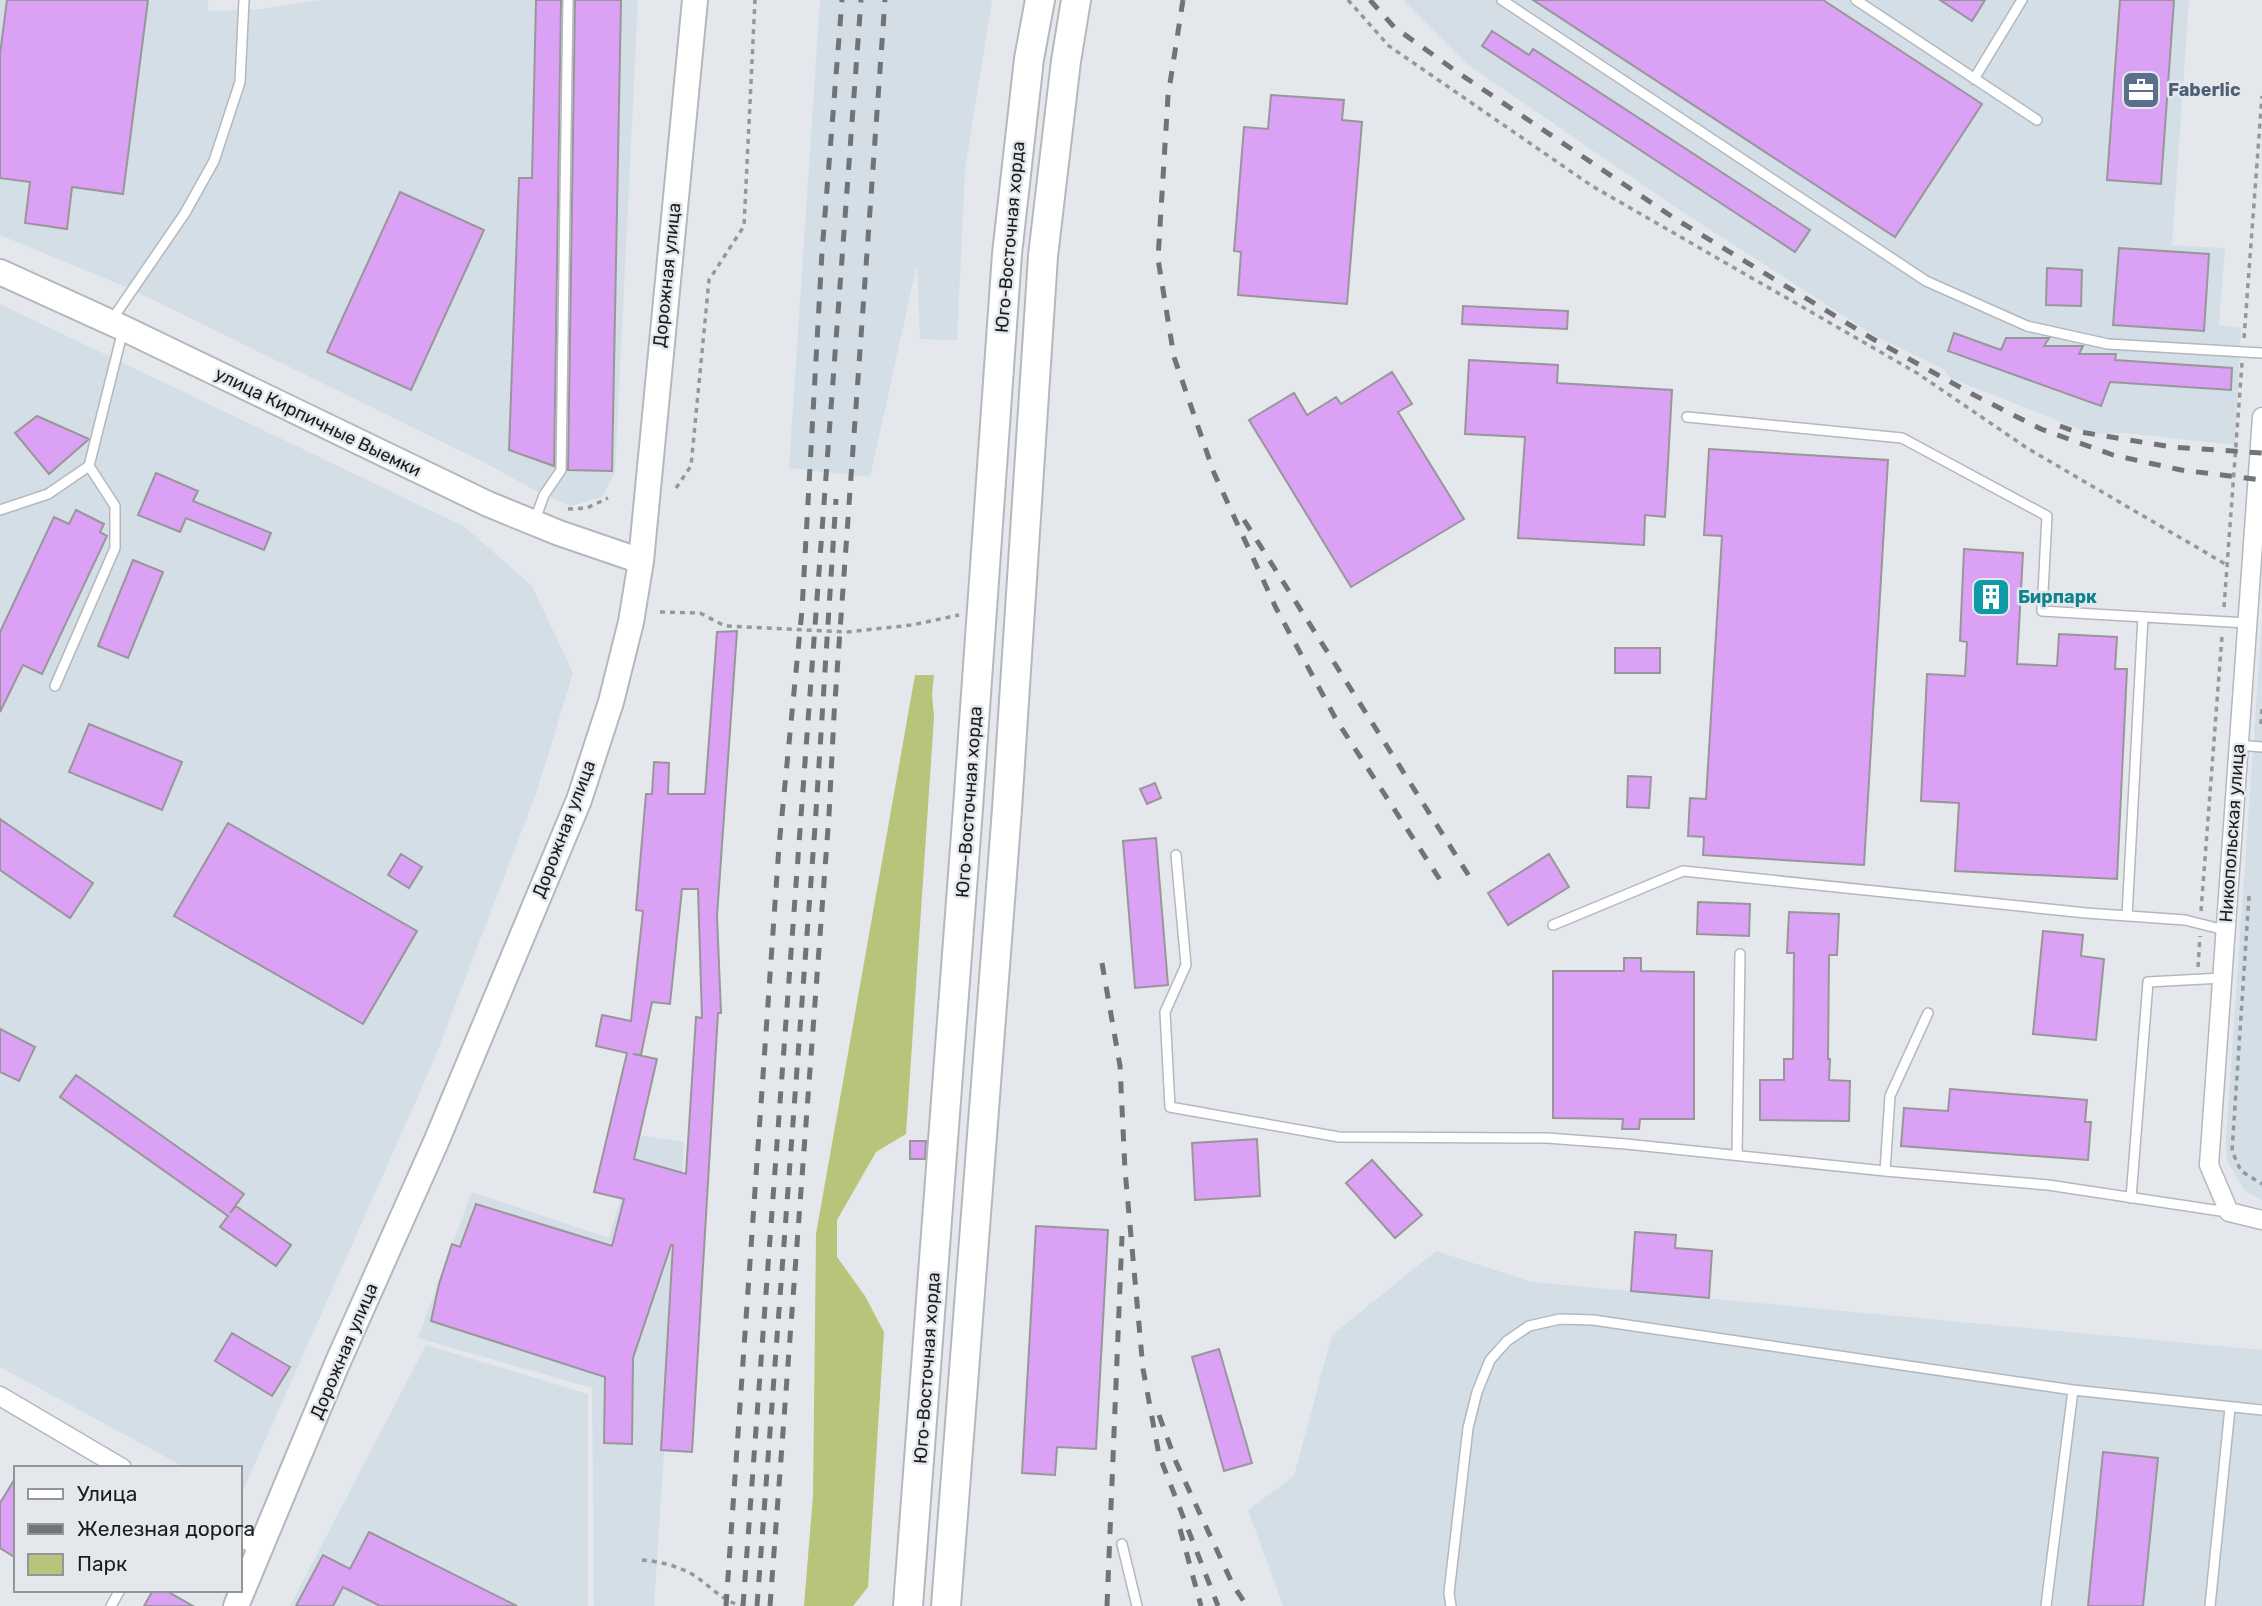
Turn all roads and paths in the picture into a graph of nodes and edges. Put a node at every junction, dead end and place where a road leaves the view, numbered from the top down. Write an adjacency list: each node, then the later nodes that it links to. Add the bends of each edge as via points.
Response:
1 (244, 0): 15 (lane, via 240,82 214,161)
2 (568, 0): 25 (lane, via 561,470 544,495)
3 (695, 0): 26 (main road, Дорожная улица)
4 (755, 0): 21 (path, via 744,226 709,280 691,466)
5 (1040, 0): 28 (main road, Юго-Восточная хорда, via 1007,254)
6 (1076, 0): 64 (main road, Юго-Восточная хорда, via 1043,257 1007,809)
7 (1348, 0): 27 (path, via 1389,46 1592,186 1917,373 2027,448)
8 (1502, 0): 16 (lane, via 1926,281 2027,326 2108,344)
9 (1856, 0): 11 (lane)
10 (2022, 0): 11 (lane)
11 (1974, 79): 13 (lane)
12 (2262, 96): 16 (path)
13 (2037, 120)
14 (0, 272): 15 (main road, улица Кирпичные Выемки)
15 (117, 325): 20 (lane); 25 (main road, улица Кирпичные Выемки)
16 (2243, 352): 17 (lane); 27 (path)
17 (2262, 354)
18 (1687, 417): 30 (lane, via 1902,438 2048,516 2042,611)
19 (2262, 417): 32 (street, Никопольская улица)
20 (89, 466): 24 (lane, via 48,494); 33 (lane, via 115,506 115,548)
21 (676, 488)
22 (608, 498): 23 (path, via 587,508)
23 (568, 509)
24 (0, 510)
25 (534, 522): 26 (main road, улица Кирпичные Выемки)
26 (640, 561): 58 (main road, Дорожная улица, via 611,702 579,800 436,1142 337,1364)
27 (2227, 565): 31 (path)
28 (982, 611): 29 (path, via 846,632 725,626 700,613); 63 (main road, Юго-Восточная хорда)
29 (660, 612)
30 (2143, 617): 31 (lane); 39 (lane)
31 (2223, 622): 32 (lane); 40 (path)
32 (2247, 622): 35 (street, Никопольская улица)
33 (55, 686)
34 (2262, 709): 36 (path)
35 (2238, 745): 36 (lane); 42 (street, Никопольская улица)
36 (2260, 747)
37 (1176, 855): 47 (lane, via 1186,965 1165,1012 1170,1107 1339,1137 1547,1138)
38 (2249, 888): 49 (path, via 2232,1151 2241,1171)
39 (2127, 916): 40 (lane); 41 (lane, via 1682,871)
40 (2200, 924): 42 (lane); 45 (path)
41 (1552, 926)
42 (2225, 930): 44 (street, Никопольская улица)
43 (1740, 954): 47 (lane)
44 (2222, 978): 45 (lane); 51 (street, Никопольская улица, via 2210,1165)
45 (2197, 979): 50 (lane, via 2148,982)
46 (1928, 1013): 48 (lane, via 1890,1096)
47 (1737, 1155): 48 (lane)
48 (1885, 1171): 50 (lane, via 2048,1185)
49 (2262, 1184)
50 (2131, 1198): 51 (lane)
51 (2229, 1212): 52 (street)
52 (2262, 1220)
53 (2073, 1390): 55 (lane); 66 (lane, via 1593,1320 1560,1319 1529,1326 1490,1360 1477,1392 1468,1428); 67 (lane)
54 (0, 1396): 57 (street)
55 (2230, 1408): 56 (lane); 68 (lane)
56 (2262, 1410)
57 (119, 1466)
58 (250, 1542): 61 (main road, Дорожная улица)
59 (1122, 1544): 65 (lane)
60 (642, 1560): 62 (path, via 693,1574 726,1601)
61 (242, 1579)
62 (741, 1606)
63 (908, 1606)
64 (946, 1606)
65 (1137, 1606)
66 (1451, 1606)
67 (2046, 1606)
68 (2210, 1606)

